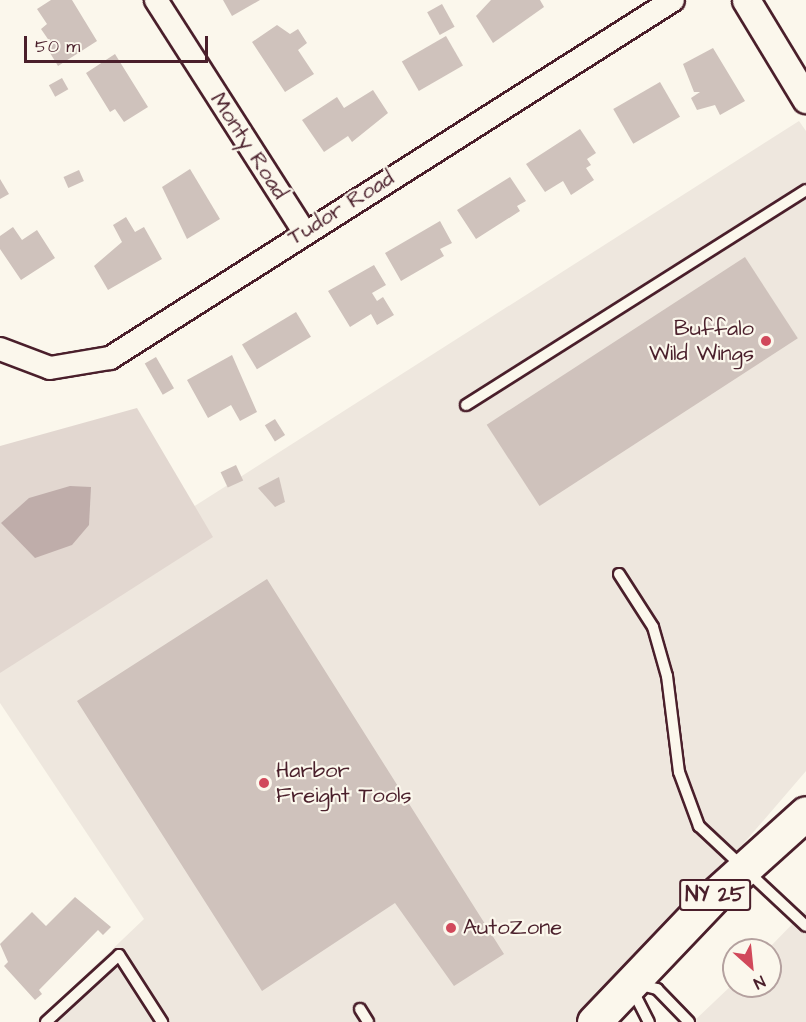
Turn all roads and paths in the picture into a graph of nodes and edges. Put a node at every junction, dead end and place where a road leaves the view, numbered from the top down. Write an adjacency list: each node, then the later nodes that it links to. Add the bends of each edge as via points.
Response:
1 (156, 0): 6 (street, Monty Road)
2 (673, 0): 6 (street, Tudor Road)
3 (746, 0): 4 (street)
4 (806, 99)
5 (806, 190): 8 (lane)
6 (304, 231): 7 (street, Tudor Road, via 110,358 50,368)
7 (0, 349)
8 (466, 405)
9 (619, 574): 11 (lane, via 656,637 667,676 679,772 691,808 699,826)
10 (806, 813): 11 (main road, NY 25)
11 (743, 872): 12 (lane); 13 (main road, NY 25)
12 (806, 926)
13 (630, 983): 18 (main road, NY 25); 19 (lane); 20 (lane, via 657,989)
14 (360, 1009): 17 (lane)
15 (46, 1022): 16 (lane, via 119,955)
16 (162, 1022)
17 (368, 1022)
18 (594, 1022)
19 (649, 1022)
20 (689, 1022)

